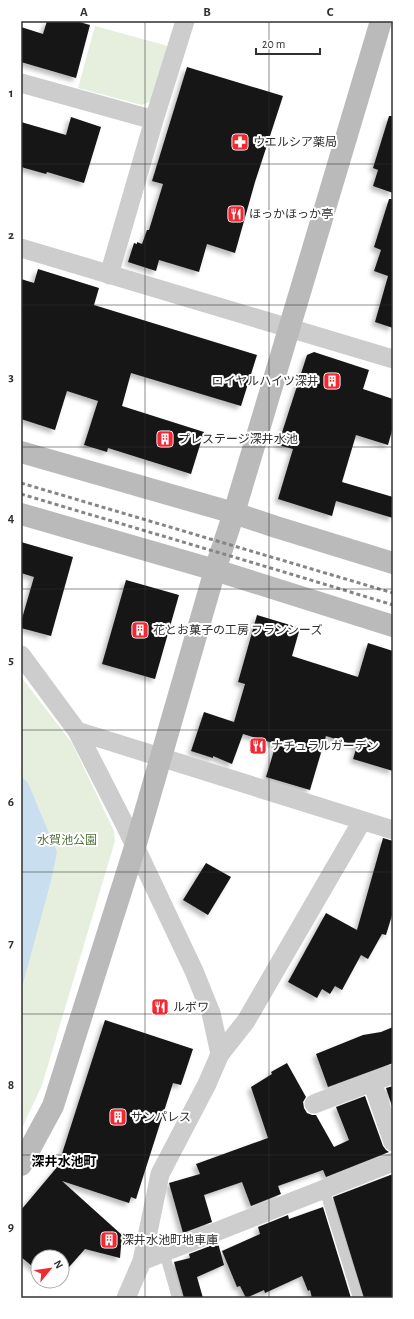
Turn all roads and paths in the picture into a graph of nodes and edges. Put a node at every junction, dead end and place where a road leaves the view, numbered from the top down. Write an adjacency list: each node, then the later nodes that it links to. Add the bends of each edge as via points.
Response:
1 (185, 21): 4 (street)
2 (381, 21): 7 (street)
3 (21, 83): 4 (street)
4 (154, 120): 6 (street)
5 (21, 248): 6 (street)
6 (109, 275): 7 (street)
7 (290, 328): 8 (street); 10 (street)
8 (393, 359)
9 (21, 452): 10 (street)
10 (234, 513): 12 (street); 13 (street)
11 (21, 514): 13 (street)
12 (393, 563)
13 (215, 570): 14 (street); 17 (street)
14 (393, 626)
15 (21, 655): 16 (street)
16 (77, 731): 17 (street); 20 (street)
17 (160, 757): 18 (street); 20 (street)
18 (362, 821): 19 (street); 21 (street, via 246,1021)
19 (393, 830)
20 (135, 848): 21 (street, via 194,971 211,1013); 27 (street, via 53,1106)
21 (220, 1054): 30 (street, via 208,1084 160,1174)
22 (393, 1074): 23 (street)
23 (372, 1082): 24 (street); 25 (street)
24 (314, 1104)
25 (393, 1142)
26 (393, 1162): 28 (street)
27 (21, 1166)
28 (324, 1190): 29 (street); 33 (lane)
29 (164, 1252): 30 (street); 32 (lane)
30 (142, 1261): 31 (street)
31 (126, 1298)
32 (177, 1298)
33 (358, 1298)

